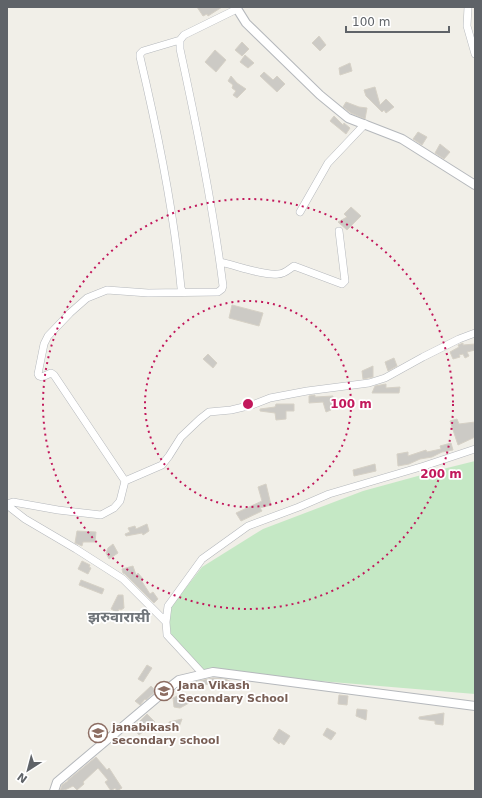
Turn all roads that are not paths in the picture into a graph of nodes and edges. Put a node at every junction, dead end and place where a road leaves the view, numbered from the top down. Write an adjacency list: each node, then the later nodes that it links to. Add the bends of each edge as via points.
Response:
1 (468, 7): 4 (street, via 468,26)
2 (236, 8): 3 (street, via 184,34); 5 (street, via 246,22 320,95 348,118)
3 (180, 40): 9 (street); 10 (street, via 143,51 140,57 162,156)
4 (475, 54)
5 (365, 124): 6 (street, via 402,138); 7 (street, via 328,163)
6 (475, 184)
7 (300, 212)
8 (339, 231): 9 (street, via 345,281 342,284 294,266 286,272 270,274)
9 (220, 262): 10 (street, via 222,289 218,292)
10 (183, 292): 13 (street, via 107,290 87,298 48,336 44,344 39,376 54,374)
11 (475, 334): 13 (street, via 459,339 385,378 369,383 292,393 231,410 209,412 188,429 162,465)
12 (475, 449): 15 (street, via 329,494 248,526 202,559 168,606)
13 (125, 481): 14 (street, via 120,501 114,508 101,515 13,502)
14 (7, 505): 15 (street, via 25,519 123,579)
15 (166, 622): 16 (street, via 167,634)
16 (203, 674): 17 (street, via 213,672 267,678); 18 (street, via 179,680 57,782)
17 (475, 706)
18 (54, 791)

